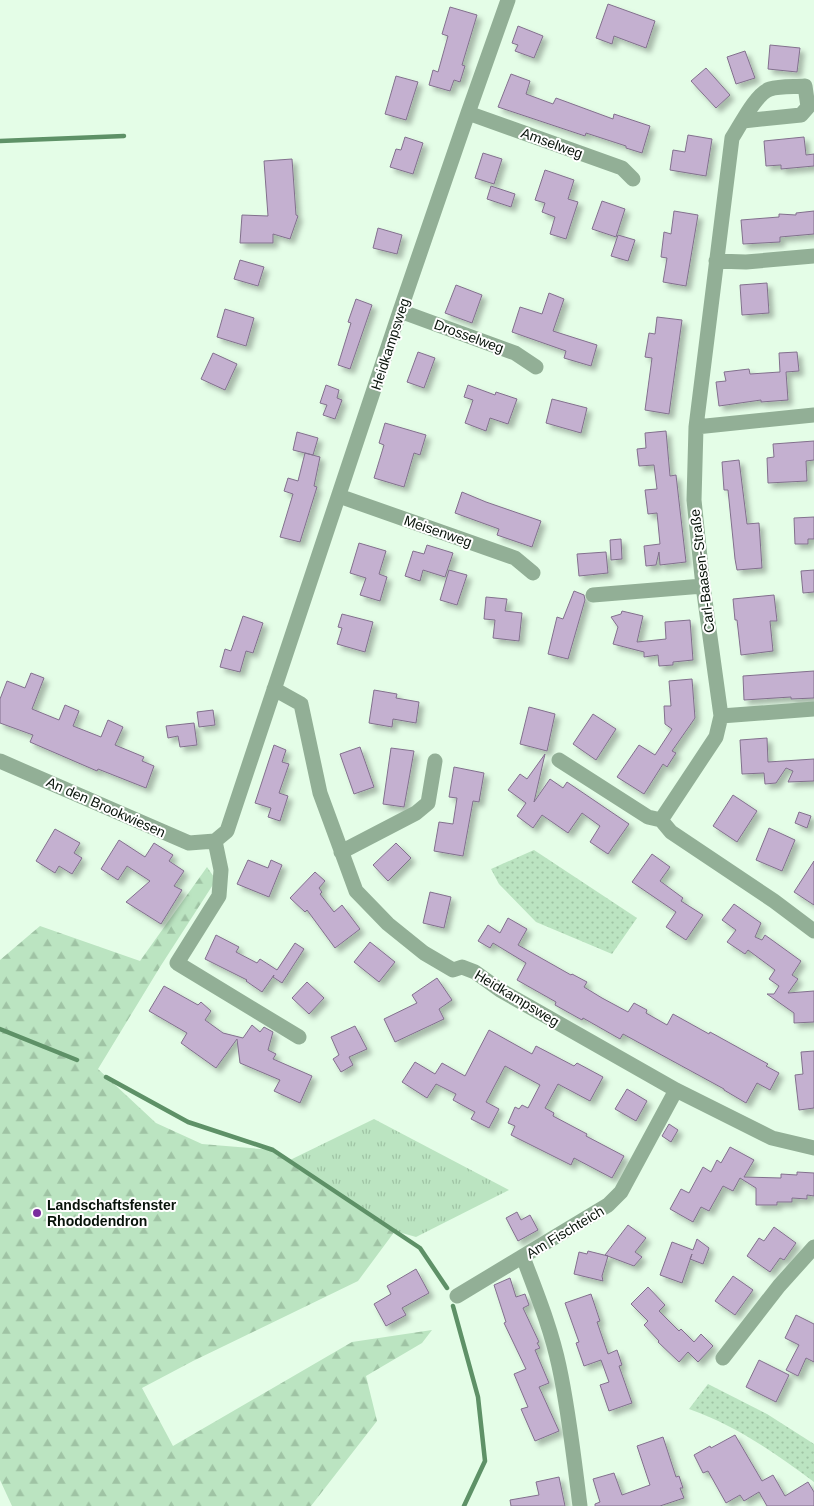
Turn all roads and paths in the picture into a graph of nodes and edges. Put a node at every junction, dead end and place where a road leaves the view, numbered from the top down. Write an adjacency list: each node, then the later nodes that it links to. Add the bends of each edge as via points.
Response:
1 (508, 0): 2 (street, Heidkampsweg)
2 (468, 113): 4 (street, Amselweg, via 622,168); 7 (street, Heidkampsweg)
3 (743, 121): 6 (street, Carl-Baasen-Straße, via 732,138)
4 (633, 179)
5 (814, 256): 6 (street, via 746,262)
6 (716, 261): 10 (street, Carl-Baasen-Straße)
7 (400, 311): 8 (street, Drosselweg, via 515,353); 11 (street, Heidkampsweg)
8 (536, 367)
9 (814, 415): 10 (street)
10 (696, 427): 13 (street, Carl-Baasen-Straße, via 694,500)
11 (339, 496): 12 (street, Meisenweg, via 515,558); 15 (street, Heidkampsweg)
12 (533, 573)
13 (703, 586): 14 (street); 17 (street, Carl-Baasen-Straße)
14 (593, 595)
15 (274, 689): 22 (street, Heidkampsweg, via 226,831); 23 (street, Heidkampsweg, via 301,704 320,793)
16 (814, 709): 17 (street)
17 (721, 716): 21 (street, Carl-Baasen-Straße, via 716,737)
18 (559, 760): 21 (street, via 648,817)
19 (435, 761): 23 (street, via 428,803 416,813)
20 (0, 762): 22 (street, An den Brookwiesen, via 189,844)
21 (661, 820): 24 (street, via 671,832)
22 (214, 841): 25 (street, via 221,870 219,896 177,963)
23 (340, 852): 26 (street, Heidkampsweg, via 356,891 388,924 424,952 454,970 462,968 475,972 500,990)
24 (814, 931)
25 (299, 1037)
26 (676, 1090): 27 (street, Heidkampsweg, via 772,1138); 29 (street, Am Fischteich, via 621,1192 608,1205)
27 (814, 1148)
28 (814, 1247): 31 (street)
29 (523, 1256): 30 (street, Am Fischteich); 32 (street, via 559,1365)
30 (457, 1296)
31 (723, 1358)
32 (580, 1506)

